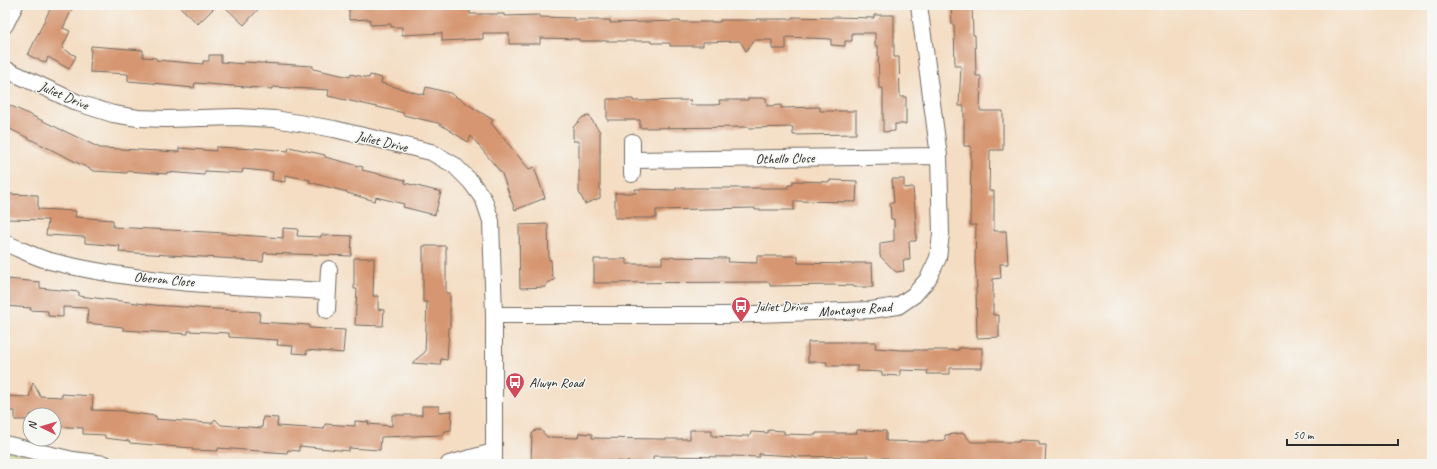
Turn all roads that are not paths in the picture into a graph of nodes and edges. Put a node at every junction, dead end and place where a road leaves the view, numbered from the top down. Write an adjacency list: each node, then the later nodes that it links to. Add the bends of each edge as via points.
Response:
1 (15, 5): 3 (street)
2 (919, 5): 6 (street, Montague Road)
3 (5, 25)
4 (5, 69): 11 (street, Juliet Drive, via 78,103 113,114 159,119 275,119 431,152 454,165 484,200 491,221)
5 (632, 142): 6 (street, Othello Close, via 632,167)
6 (939, 156): 11 (street, Montague Road, via 941,234 938,258 928,279 914,295 898,306 872,310 726,315)
7 (5, 243): 9 (street, Oberon Close, via 49,261 114,274)
8 (329, 269): 9 (street)
9 (328, 291): 10 (street)
10 (327, 310)
11 (494, 315): 13 (street, Juliet Drive)
12 (5, 444): 14 (street, via 73,460)
13 (494, 458): 15 (street)
14 (105, 464)
15 (449, 464)

